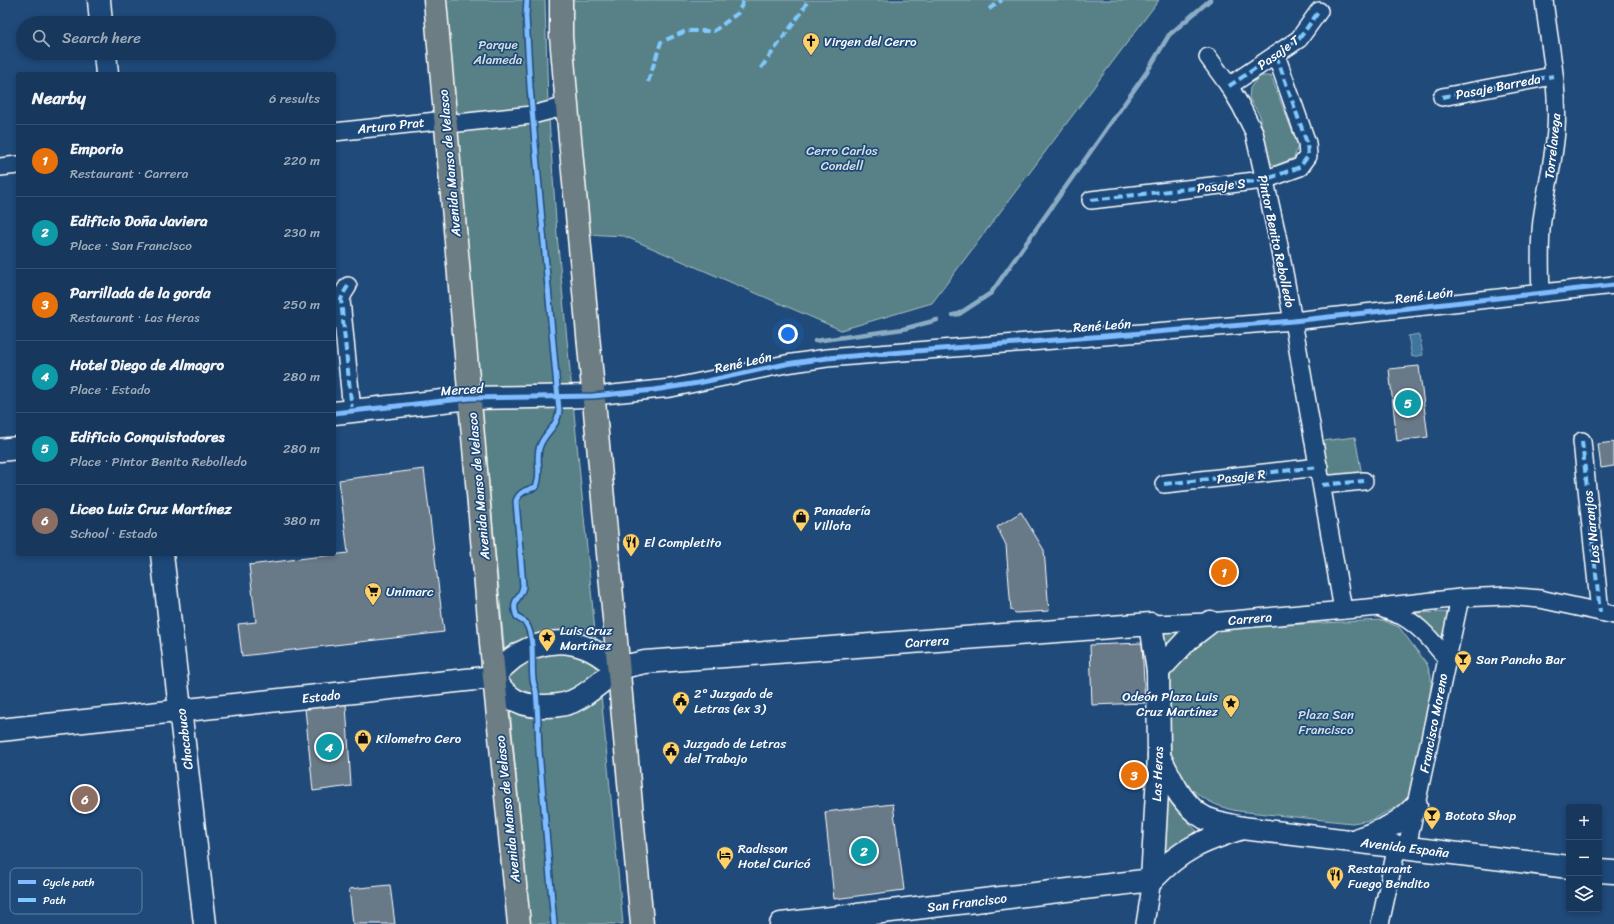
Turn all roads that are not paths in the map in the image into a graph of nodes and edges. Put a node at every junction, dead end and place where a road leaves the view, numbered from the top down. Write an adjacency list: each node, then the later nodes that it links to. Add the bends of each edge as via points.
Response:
1 (99, 0): 6 (main road)
2 (435, 0): 15 (main road, Avenida Manso de Velasco)
3 (561, 0): 14 (main road, via 561,36)
4 (1544, 0): 11 (street, Torrelavega)
5 (1319, 11): 7 (street, Pasaje T, via 1299,39)
6 (100, 16)
7 (1276, 55): 12 (street, Pasaje T); 19 (street, Pasaje S, via 1307,142 1308,156 1300,167)
8 (1208, 56): 12 (street, Pintor Benito Rebolledo)
9 (106, 60): 10 (main road)
10 (107, 72)
11 (1554, 76): 13 (street, Pasaje Barreda); 23 (street, Torrelavega, via 1556,128 1542,221)
12 (1229, 86): 19 (street, Pintor Benito Rebolledo, via 1254,132)
13 (1442, 97)
14 (567, 106): 15 (street, Arturo Prat, via 532,115 458,122); 25 (main road)
15 (446, 120): 16 (street, Arturo Prat); 26 (main road, Avenida Manso de Velasco)
16 (336, 132)
17 (16, 165): 18 (street)
18 (0, 167)
19 (1264, 180): 20 (street, Pasaje S); 24 (street, Pintor Benito Rebolledo)
20 (1091, 200)
21 (1614, 285): 23 (street, René León)
22 (348, 286): 27 (street, via 341,300)
23 (1541, 293): 24 (street, René León)
24 (1293, 321): 25 (street, René León, via 827,358 670,388); 31 (street, Pintor Benito Rebolledo)
25 (593, 396): 26 (main road, Merced); 43 (main road)
26 (470, 398): 27 (main road, Merced); 45 (main road, Avenida Manso de Velasco)
27 (343, 412)
28 (1582, 441): 39 (street, Los Naranjos)
29 (16, 448): 30 (main road)
30 (0, 450)
31 (1319, 467): 33 (street, Pasaje R); 34 (street, Pintor Benito Rebolledo)
32 (1364, 481): 34 (street)
33 (1164, 484)
34 (1322, 485): 38 (street, Pintor Benito Rebolledo)
35 (162, 556): 46 (main road, Chacabuco)
36 (1460, 598): 37 (street, Carrera); 39 (street, Carrera, via 1525,597); 42 (street, Francisco Moreno)
37 (1379, 607): 38 (street, Carrera); 42 (street, Carrera, via 1416,625)
38 (1343, 610): 40 (street, Carrera)
39 (1607, 614)
40 (1210, 622): 41 (street, Carrera); 44 (main road, via 1188,639)
41 (1151, 624): 43 (main road, Carrera, via 645,662); 44 (main road, Las Heras)
42 (1446, 658): 49 (street, Francisco Moreno)
43 (618, 668): 45 (main road, via 586,647 554,642 520,652 509,660); 45 (main road, via 578,699 557,706 536,707 518,702 503,692); 59 (main road)
44 (1158, 671): 48 (main road, Las Heras)
45 (500, 677): 45 (street, via 506,666 523,656 550,650 587,657 600,668 599,673 589,682 554,696 524,693 504,683); 46 (main road, Estado); 58 (main road, Avenida Manso de Velasco)
46 (180, 711): 47 (main road, Estado); 57 (main road, Chacabuco)
47 (0, 730)
48 (1159, 756): 50 (main road, Avenida España, via 1180,797 1192,808 1206,818); 56 (main road, Las Heras)
49 (1416, 806): 51 (main road, via 1400,822); 52 (street, Francisco Moreno)
50 (1242, 828): 51 (main road, Avenida España); 56 (main road, Avenida España, via 1213,837 1188,849 1168,863)
51 (1353, 841): 52 (main road, Avenida España)
52 (1402, 847): 53 (main road, Avenida España); 62 (street, Francisco Moreno)
53 (1566, 867)
54 (1602, 870): 55 (main road)
55 (1614, 872)
56 (1152, 880): 60 (main road, San Francisco); 61 (street, Las Heras)
57 (205, 924)
58 (519, 924)
59 (642, 924)
60 (781, 924)
61 (1145, 924)
62 (1380, 924)

